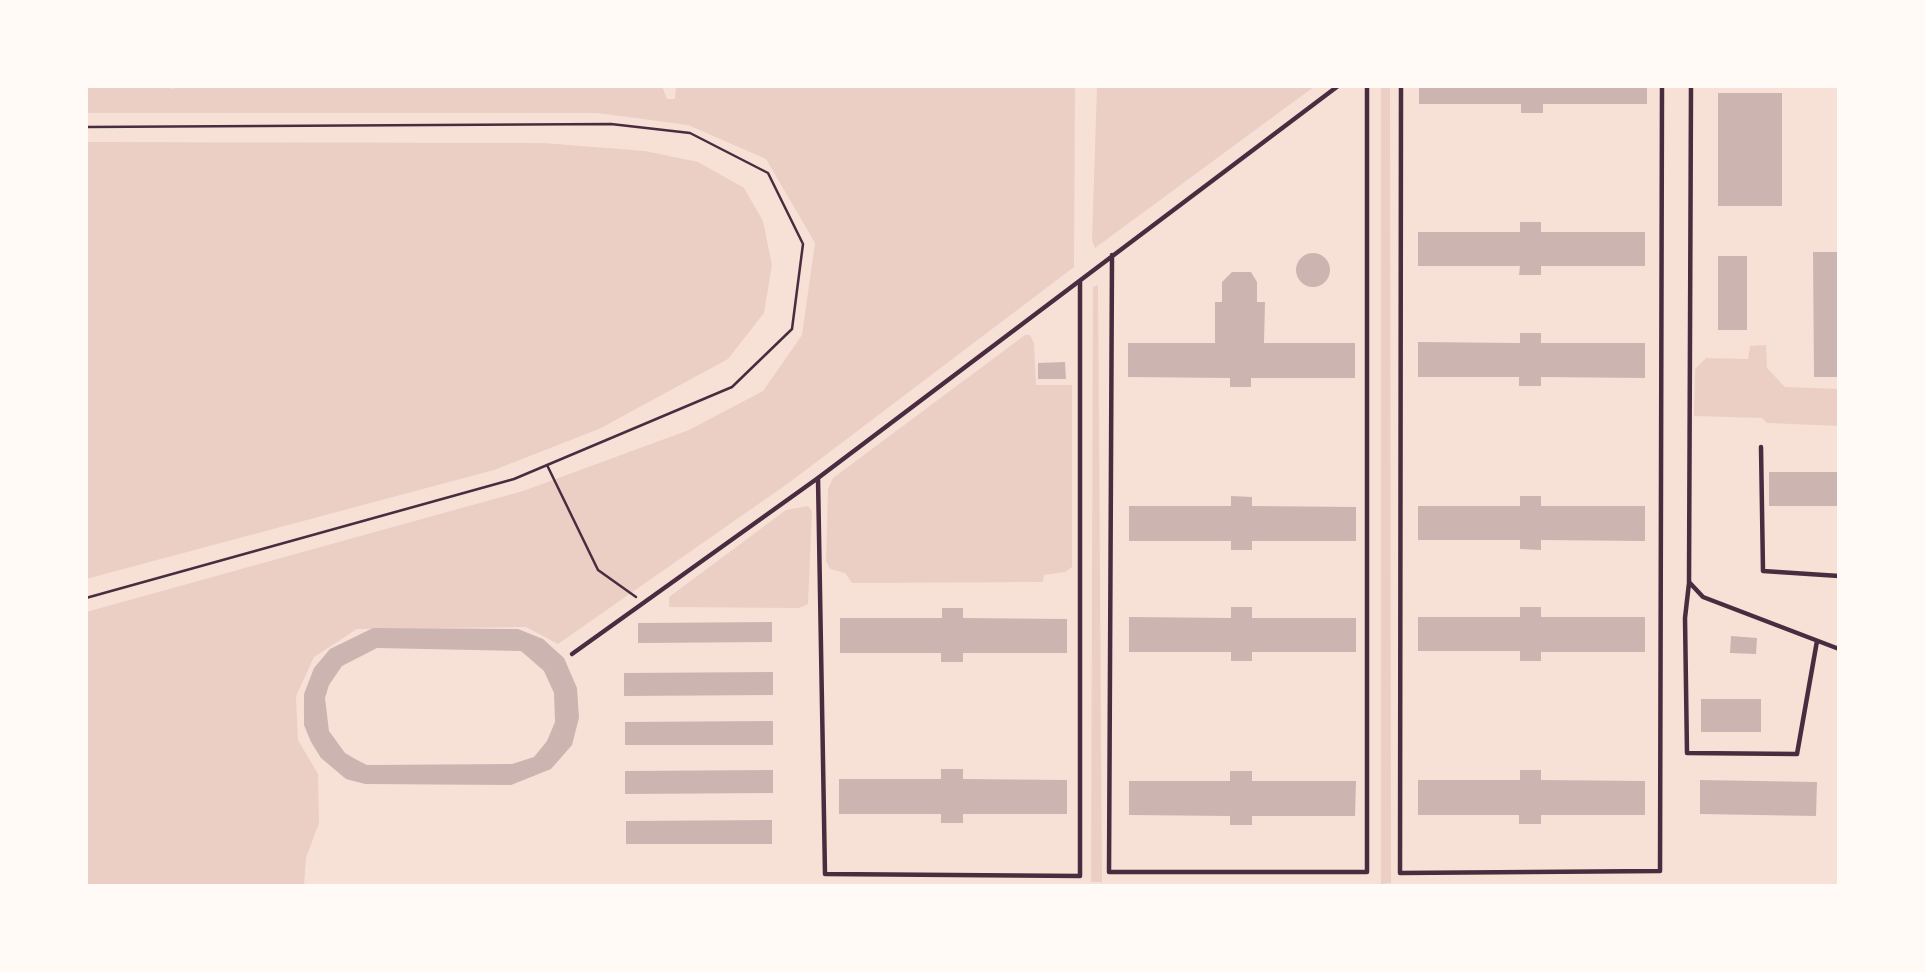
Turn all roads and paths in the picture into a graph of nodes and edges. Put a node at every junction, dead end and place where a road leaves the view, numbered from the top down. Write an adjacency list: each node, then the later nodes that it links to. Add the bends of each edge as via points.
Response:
1 (1338, 86): 7 (lane)
2 (1367, 86): 7 (lane, via 1367,872 1109,872)
3 (1401, 86): 4 (lane, via 1400,873 1660,871)
4 (1662, 86)
5 (1691, 86): 13 (lane)
6 (86, 127): 10 (path, via 611,124 690,132 768,173 803,244 792,329 732,387)
7 (1112, 254): 8 (lane)
8 (1080, 281): 11 (lane); 11 (lane, via 1080,876 825,874)
9 (1761, 447): 12 (lane, via 1763,571)
10 (547, 465): 14 (path, via 514,479); 15 (path, via 598,570)
11 (818, 478): 15 (lane)
12 (1839, 576)
13 (1689, 582): 16 (lane, via 1703,597); 16 (lane, via 1685,618 1687,753 1797,754)
14 (86, 598)
15 (645, 602): 18 (lane)
16 (1817, 640): 17 (lane)
17 (1839, 649)
18 (572, 654)

